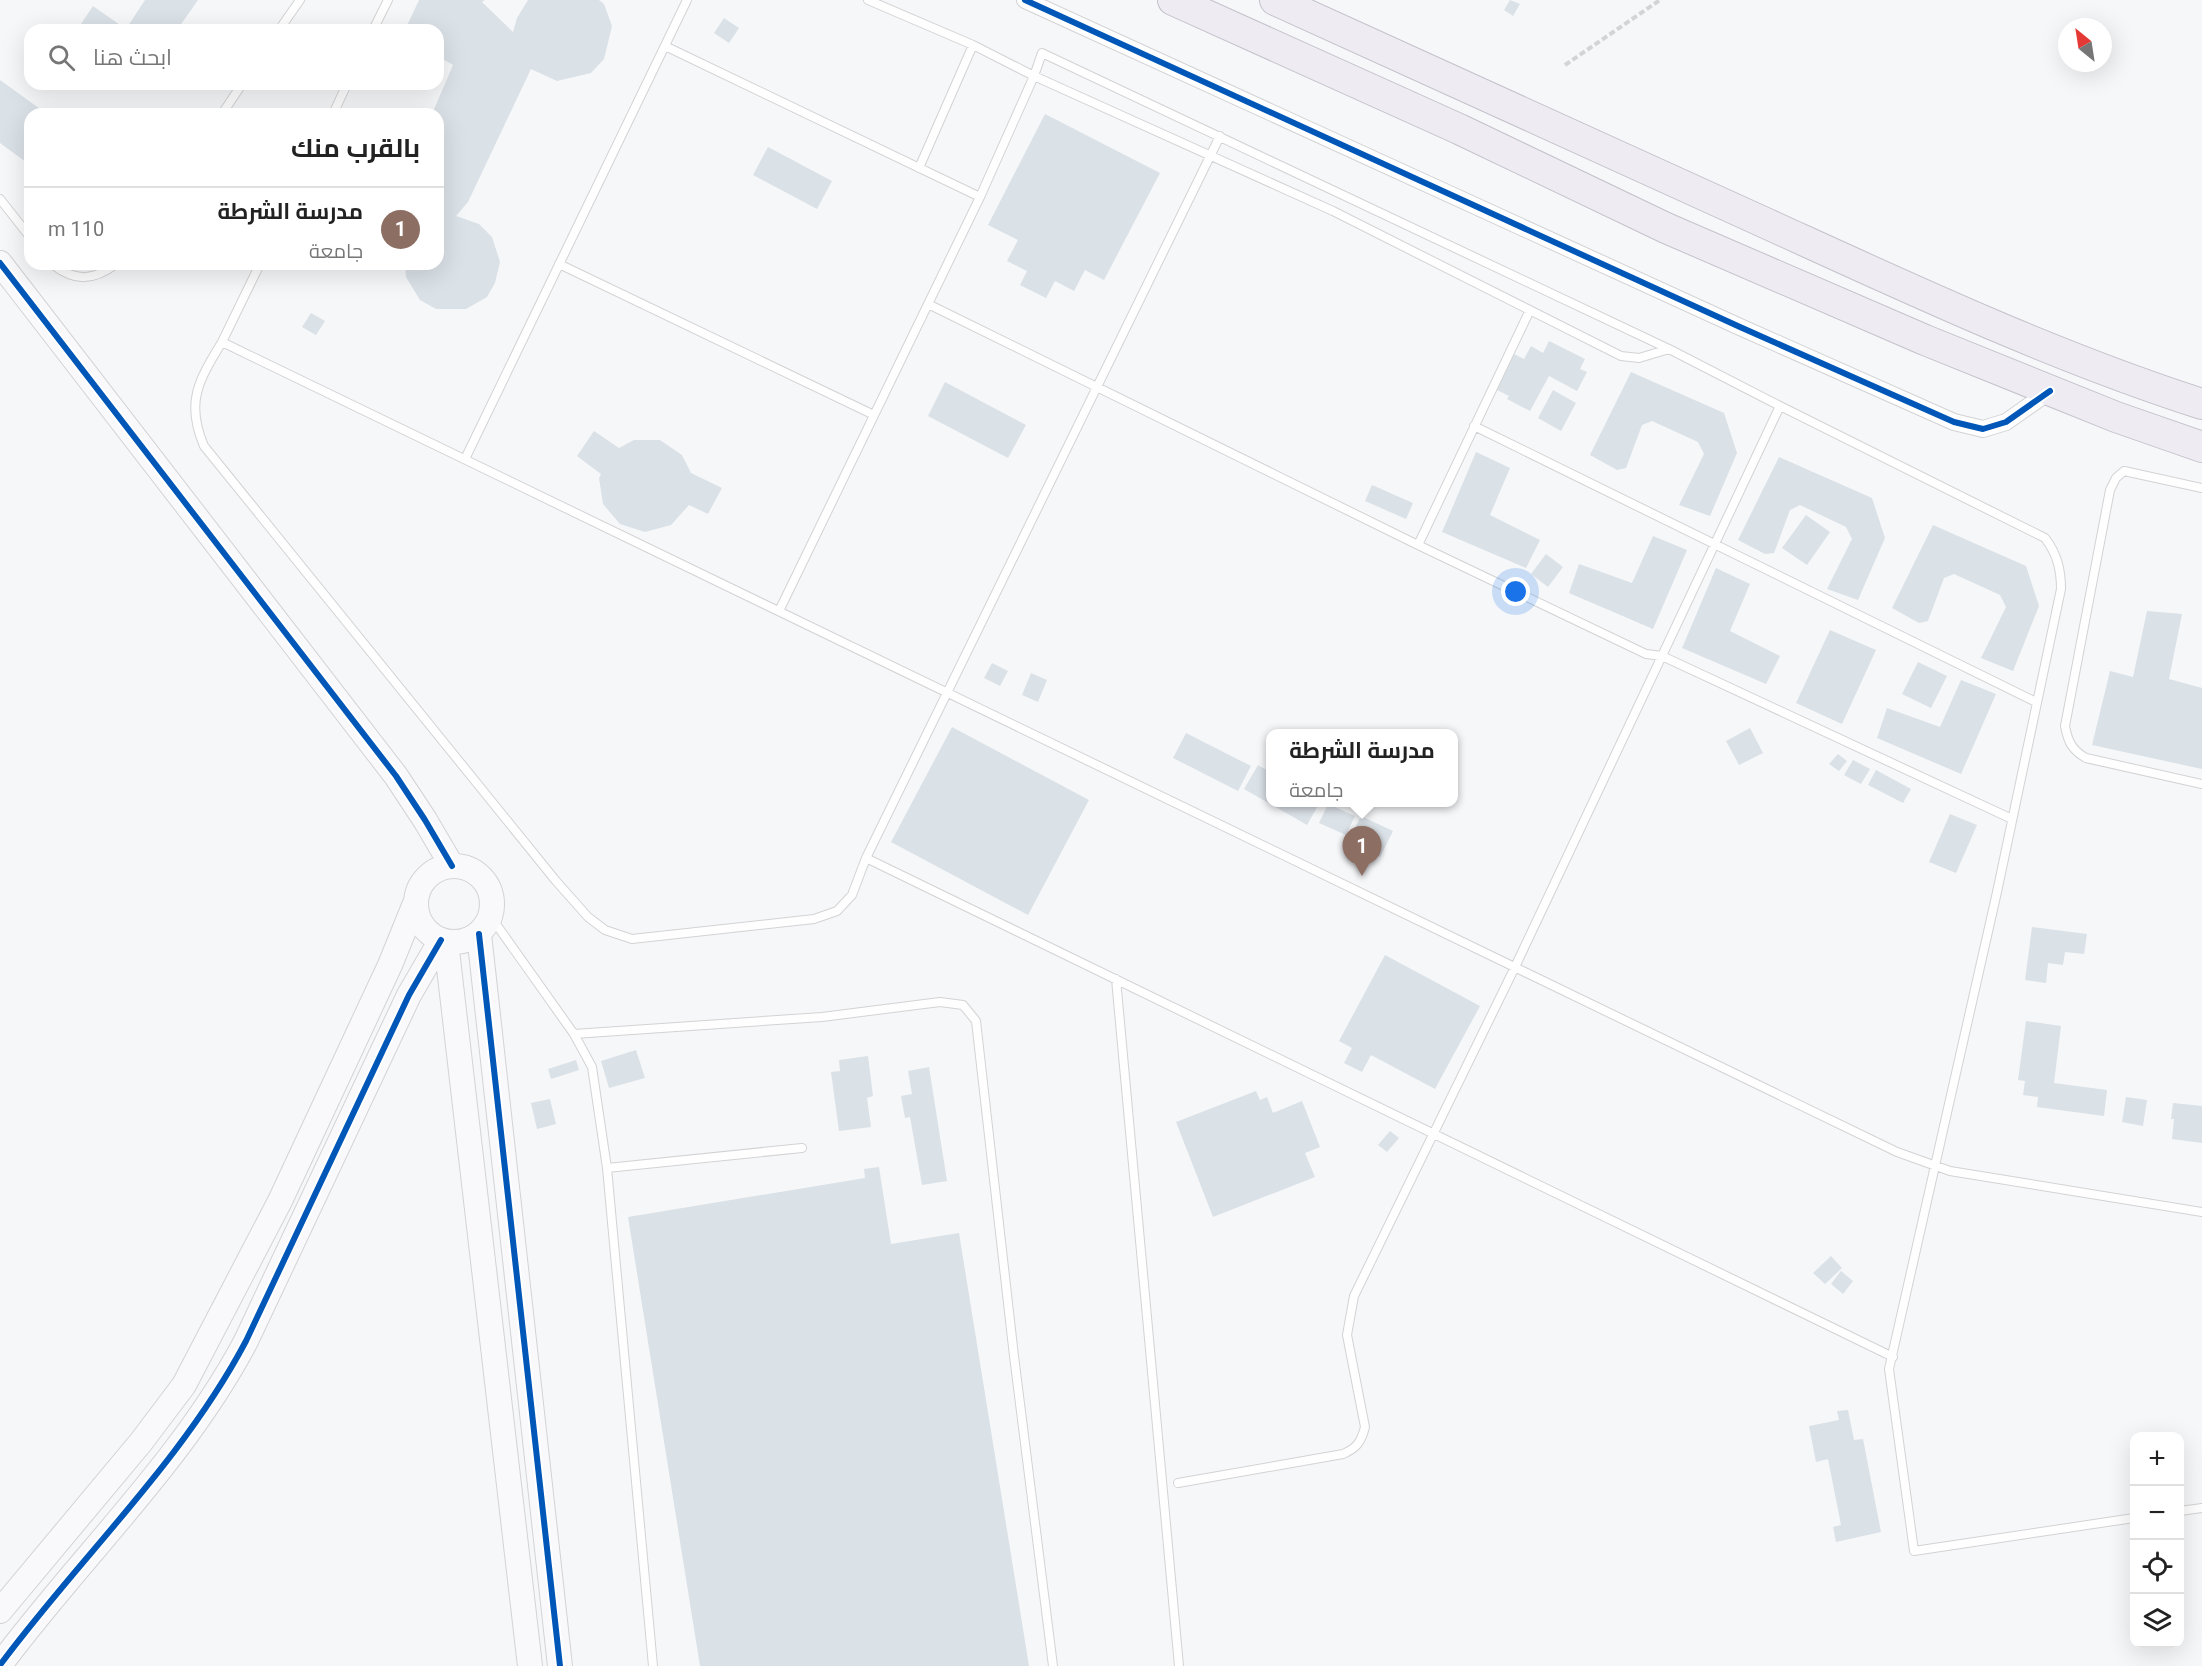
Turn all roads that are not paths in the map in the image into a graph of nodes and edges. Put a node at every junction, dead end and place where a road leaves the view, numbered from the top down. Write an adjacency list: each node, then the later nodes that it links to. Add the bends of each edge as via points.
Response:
1 (300, 0): 8 (lane)
2 (388, 0): 9 (lane)
3 (687, 0): 11 (lane)
4 (868, 0): 10 (lane)
5 (1025, 0): 33 (street, via 1954,422 1983,429 2006,422)
6 (1173, 0): 33 (highway, via 1666,228)
7 (1275, 0): 34 (highway, via 2016,335 2120,377)
8 (283, 24)
9 (377, 24)
10 (973, 45): 12 (lane); 19 (lane)
11 (665, 46): 19 (lane); 24 (lane)
12 (1034, 76): 17 (lane, via 1042,52); 18 (lane); 20 (lane)
13 (238, 90): 15 (lane)
14 (344, 90): 16 (lane)
15 (226, 108)
16 (336, 108)
17 (1220, 136): 18 (lane); 31 (lane)
18 (1210, 156): 29 (lane, via 1333,211); 32 (lane)
19 (920, 168): 20 (lane)
20 (980, 197): 28 (lane)
21 (0, 199): 22 (lane)
22 (24, 229)
23 (0, 263): 50 (street, via 396,776)
24 (559, 264): 36 (lane); 39 (lane)
25 (59, 270): 26 (lane, via 83,277)
26 (108, 270)
27 (257, 270): 30 (lane)
28 (928, 304): 32 (lane); 36 (lane)
29 (1530, 310): 31 (lane, via 1621,356 1639,358); 37 (lane)
30 (222, 342): 39 (lane); 49 (lane, via 201,377 194,411 196,429 204,446 588,917 605,930 632,939 814,919 837,911 852,895)
31 (1669, 349): 35 (lane)
32 (1097, 386): 42 (lane); 45 (lane)
33 (2050, 391): 38 (highway)
34 (2202, 404)
35 (1780, 406): 41 (lane); 46 (lane, via 2044,538 2053,548 2061,589)
36 (874, 415): 43 (lane)
37 (1474, 426): 41 (lane); 42 (lane)
38 (2202, 447)
39 (465, 459): 43 (lane)
40 (2202, 488): 47 (lane, via 2124,471 2116,478 2110,489 2065,726 2074,751 2086,758)
41 (1715, 544): 44 (lane); 46 (lane)
42 (1418, 545): 44 (lane, via 1646,654)
43 (779, 611): 45 (lane)
44 (1662, 656): 48 (lane); 54 (lane)
45 (947, 692): 49 (lane); 54 (lane)
46 (2036, 702): 48 (lane)
47 (2202, 784)
48 (2012, 819): 59 (lane)
49 (866, 858): 55 (lane)
50 (452, 866): 51 (street, via 426,878); 52 (street, via 463,866 482,877 493,907)
51 (416, 901): 53 (street, via 421,923); 67 (street, via 280,1202 183,1385 141,1442)
52 (485, 926): 53 (street, via 468,940); 56 (lane); 70 (street)
53 (444, 941): 68 (street, via 401,1011 230,1371 191,1430); 69 (street)
54 (1515, 967): 57 (lane); 59 (lane, via 1897,1152)
55 (1116, 979): 57 (lane); 73 (lane)
56 (574, 1034): 60 (lane, via 592,1067); 72 (lane, via 822,1017 940,1002 963,1005 976,1021)
57 (1433, 1133): 62 (lane); 63 (lane, via 1369,1262 1348,1317 1347,1335 1365,1428 1355,1449)
58 (802, 1148): 60 (lane)
59 (1934, 1165): 61 (lane, via 1950,1171); 62 (lane)
60 (607, 1168): 71 (lane)
61 (2202, 1212)
62 (1893, 1357): 66 (lane, via 1889,1369 1914,1551)
63 (1178, 1484)
64 (2202, 1508): 65 (lane)
65 (2184, 1510)
66 (2130, 1519)
67 (0, 1611)
68 (5, 1662)
69 (530, 1666)
70 (560, 1666)
71 (653, 1666)
72 (1053, 1666)
73 (1179, 1666)

